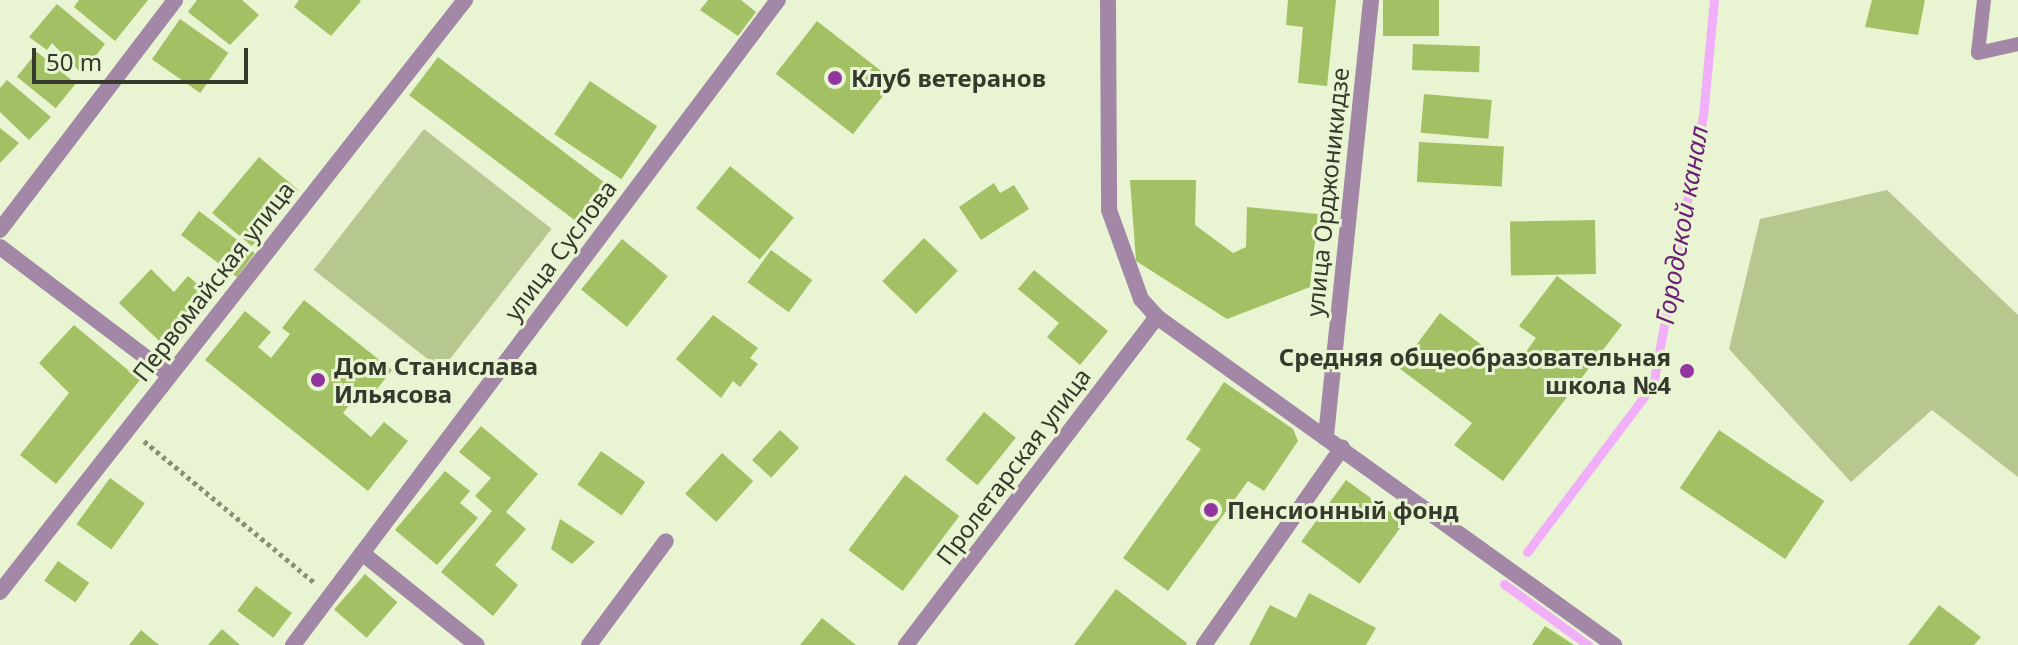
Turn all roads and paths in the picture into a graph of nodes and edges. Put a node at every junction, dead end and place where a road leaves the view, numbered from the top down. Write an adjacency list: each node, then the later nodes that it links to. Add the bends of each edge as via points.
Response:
1 (175, 0): 8 (street)
2 (465, 0): 11 (street, Первомайская улица)
3 (778, 0): 16 (street, улица Суслова)
4 (1108, 0): 10 (street, via 1109,210 1141,299)
5 (1371, 0): 13 (street, улица Орджоникидзе)
6 (1984, 0): 7 (lane, via 1978,53)
7 (2018, 44)
8 (0, 230)
9 (0, 247): 11 (street)
10 (1157, 317): 13 (street); 22 (street, Пролетарская улица)
11 (169, 375): 12 (street, Первомайская улица)
12 (128, 428): 17 (street, Первомайская улица); 18 (path)
13 (1326, 436): 14 (street)
14 (1342, 448): 23 (street); 24 (street)
15 (666, 541): 21 (street)
16 (362, 553): 18 (street, улица Суслова); 20 (street)
17 (0, 592)
18 (330, 595): 19 (street, улица Суслова)
19 (293, 645)
20 (477, 645)
21 (589, 645)
22 (906, 645)
23 (1204, 645)
24 (1614, 645)

